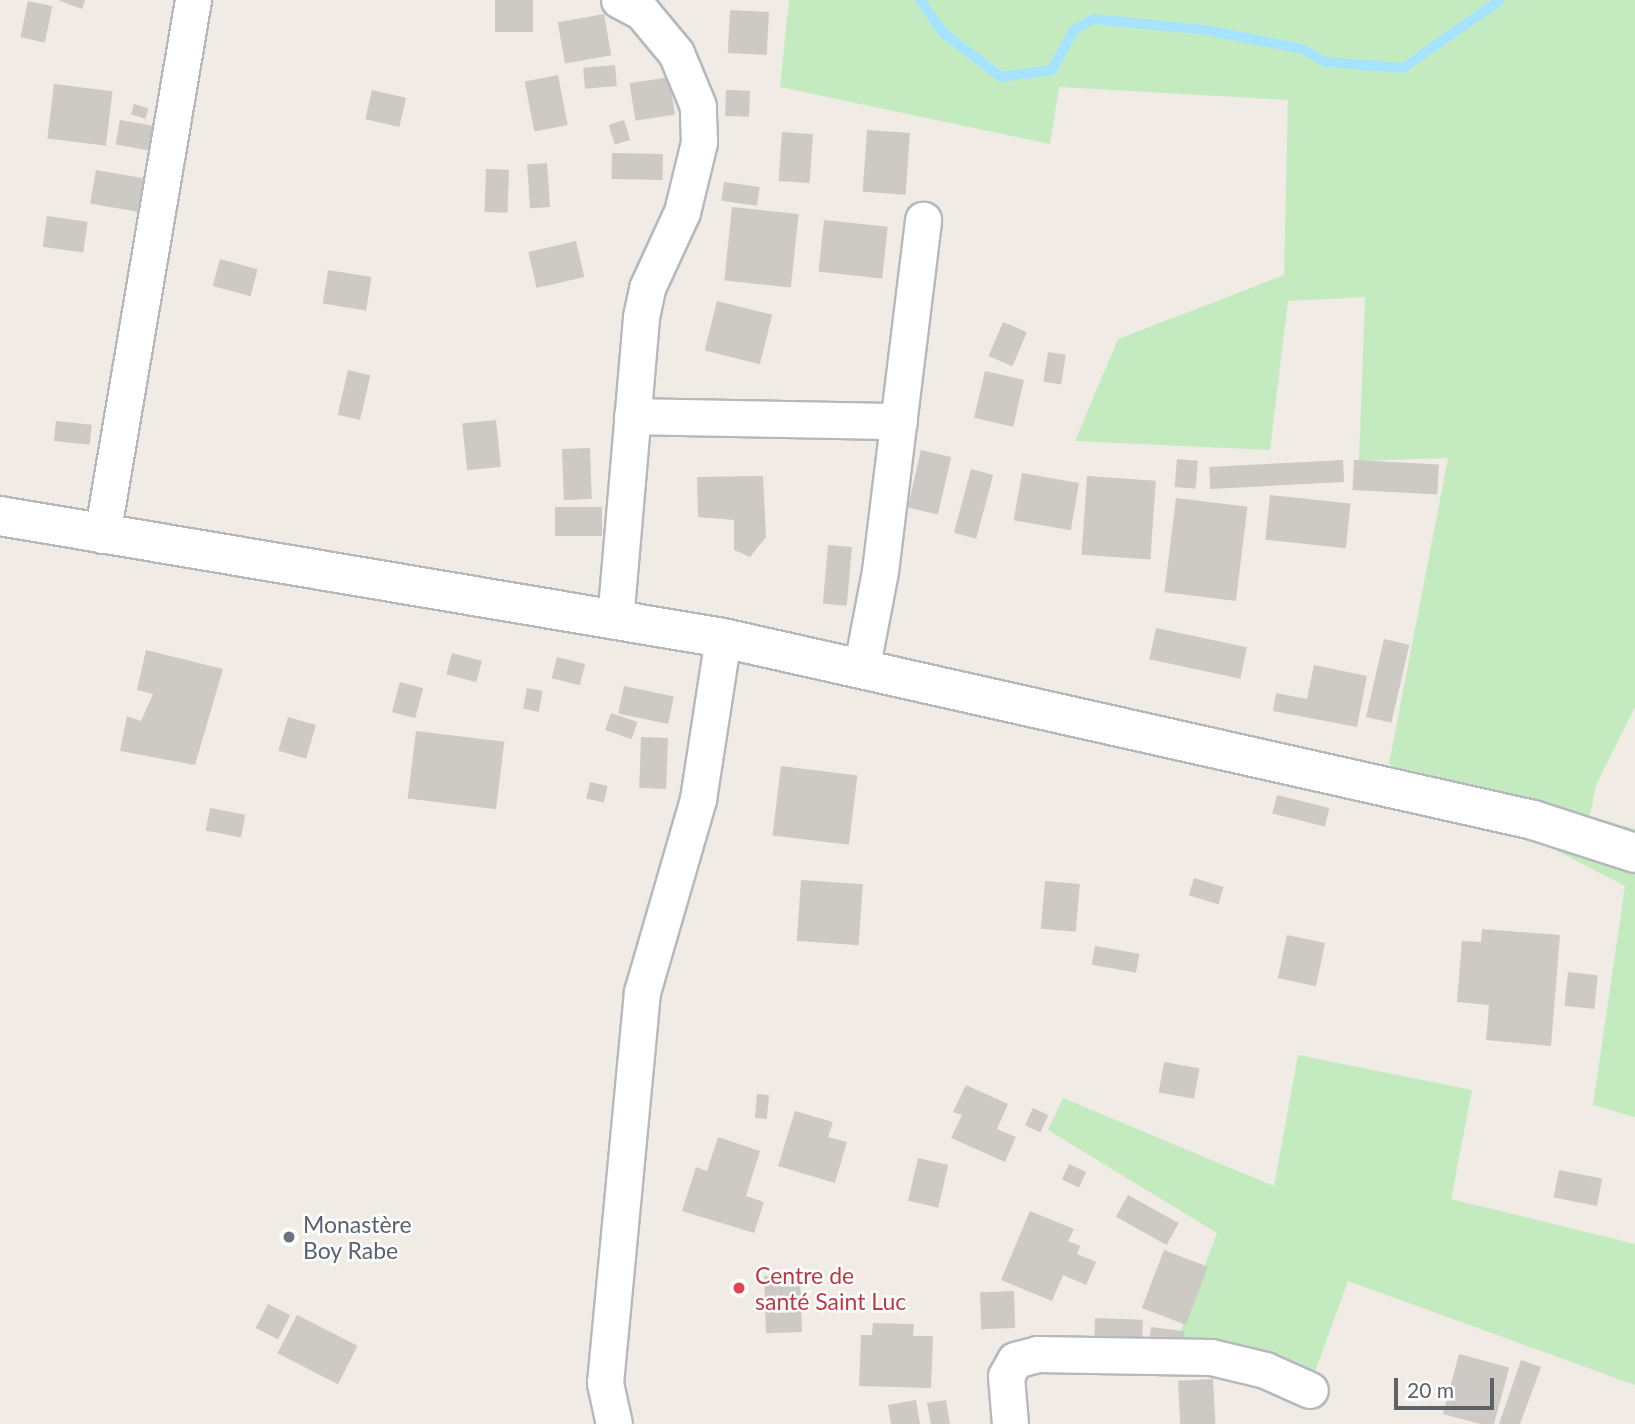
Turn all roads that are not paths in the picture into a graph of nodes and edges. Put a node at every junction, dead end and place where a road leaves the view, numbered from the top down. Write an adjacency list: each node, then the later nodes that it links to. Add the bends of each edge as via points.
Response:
1 (193, 0): 7 (street)
2 (619, 0): 4 (street, via 642,12 676,53 698,118 694,175 646,288)
3 (923, 220): 5 (street)
4 (632, 416): 5 (street); 8 (street)
5 (899, 421): 10 (street)
6 (0, 516): 7 (main road)
7 (102, 535): 8 (main road)
8 (615, 621): 9 (main road)
9 (723, 638): 10 (main road); 13 (street, via 698,799 642,992 605,1383)
10 (861, 670): 11 (main road, via 1533,820)
11 (1635, 853)
12 (1310, 1390): 14 (street, via 1265,1370 1210,1357 1037,1353 1015,1360 1006,1376)
13 (614, 1424)
14 (1010, 1424)

